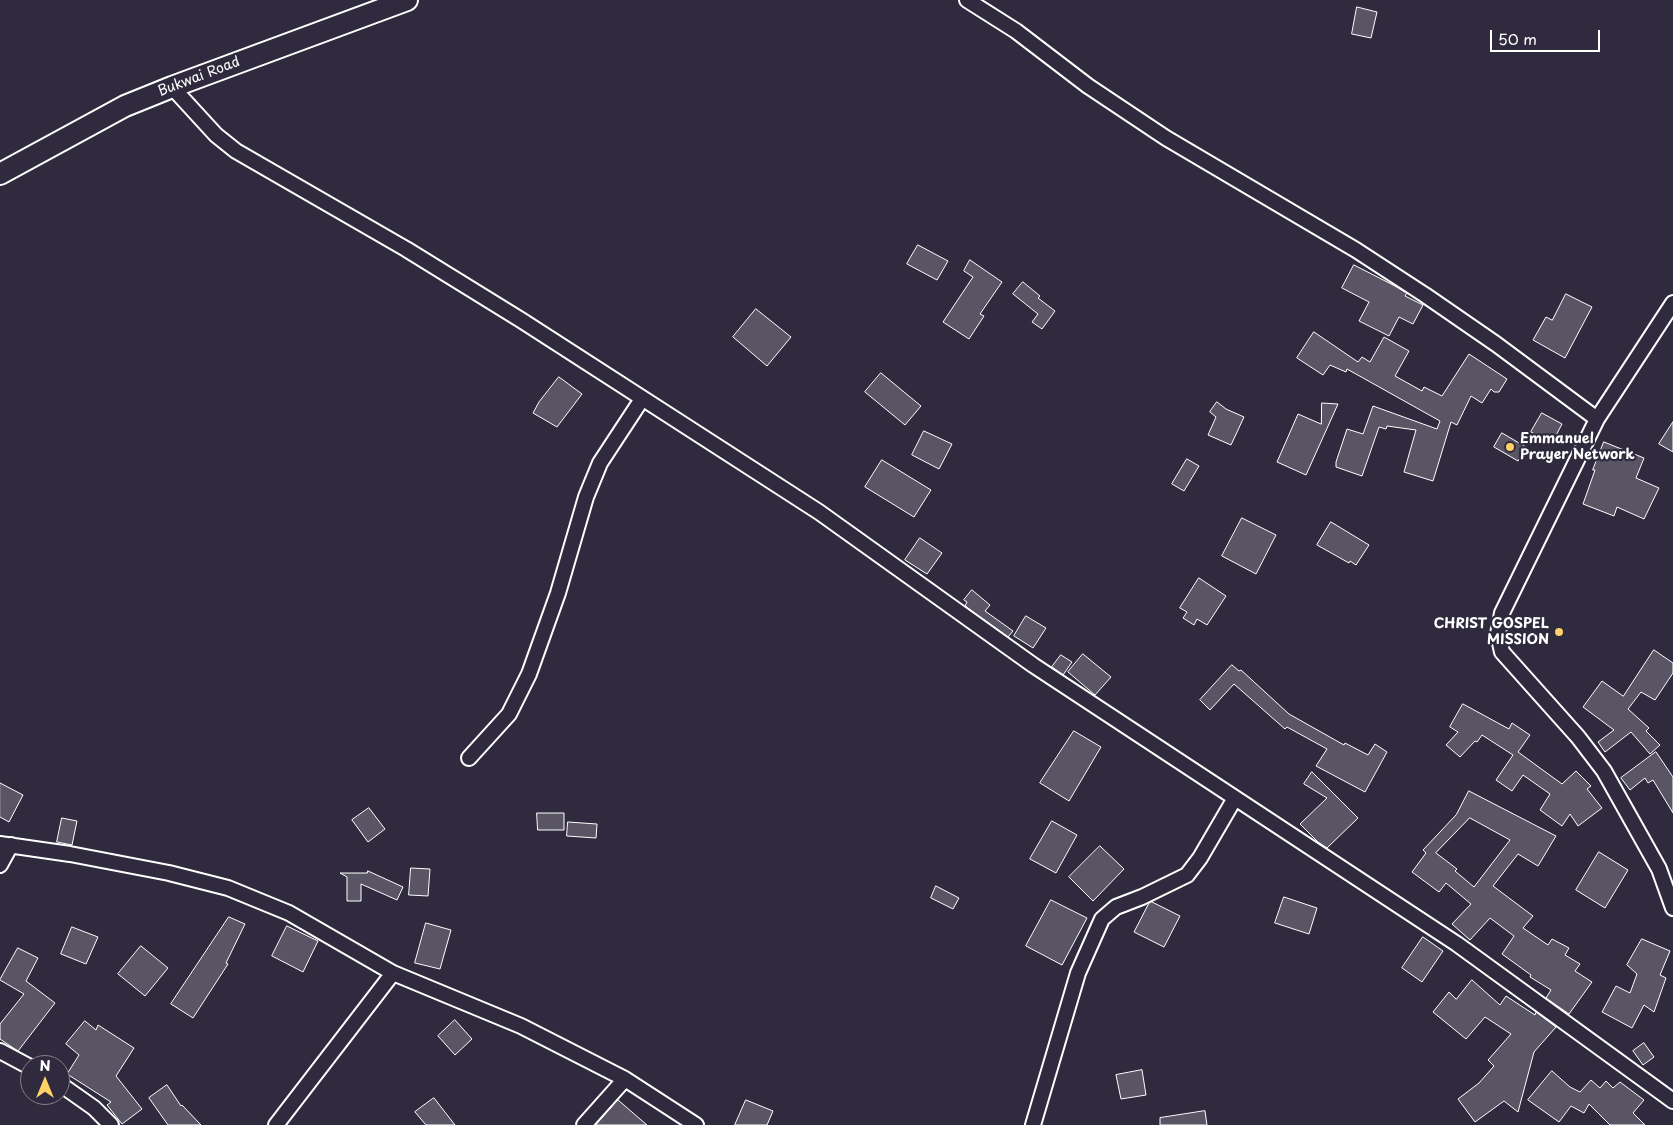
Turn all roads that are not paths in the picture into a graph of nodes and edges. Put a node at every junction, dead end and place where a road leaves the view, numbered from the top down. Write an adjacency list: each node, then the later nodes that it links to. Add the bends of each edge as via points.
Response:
1 (407, 0): 3 (street, Bukwai Road)
2 (967, 0): 7 (street, via 1166,138 1356,250 1425,295)
3 (172, 87): 4 (street, Bukwai Road, via 125,106); 6 (street, via 216,135 236,151 406,249)
4 (0, 174)
5 (1672, 308): 7 (street)
6 (642, 398): 8 (street, via 600,463 586,497 558,593 529,674 508,714); 9 (street, via 819,512 1034,665)
7 (1597, 419): 12 (street, via 1502,613 1498,634 1502,652 1604,771 1659,869)
8 (469, 758)
9 (1235, 798): 18 (street, via 1457,944); 23 (street, via 1187,875 1116,907 1102,919 1078,973)
10 (6, 844): 11 (street); 13 (street, via 169,873 228,888 289,913)
11 (0, 864)
12 (1673, 908)
13 (394, 973): 16 (street, via 521,1026); 20 (street)
14 (0, 1051): 15 (street)
15 (20, 1062)
16 (625, 1079): 21 (street); 22 (street)
17 (70, 1091): 19 (street)
18 (1673, 1101)
19 (111, 1125)
20 (276, 1125)
21 (584, 1125)
22 (696, 1125)
23 (1034, 1125)

